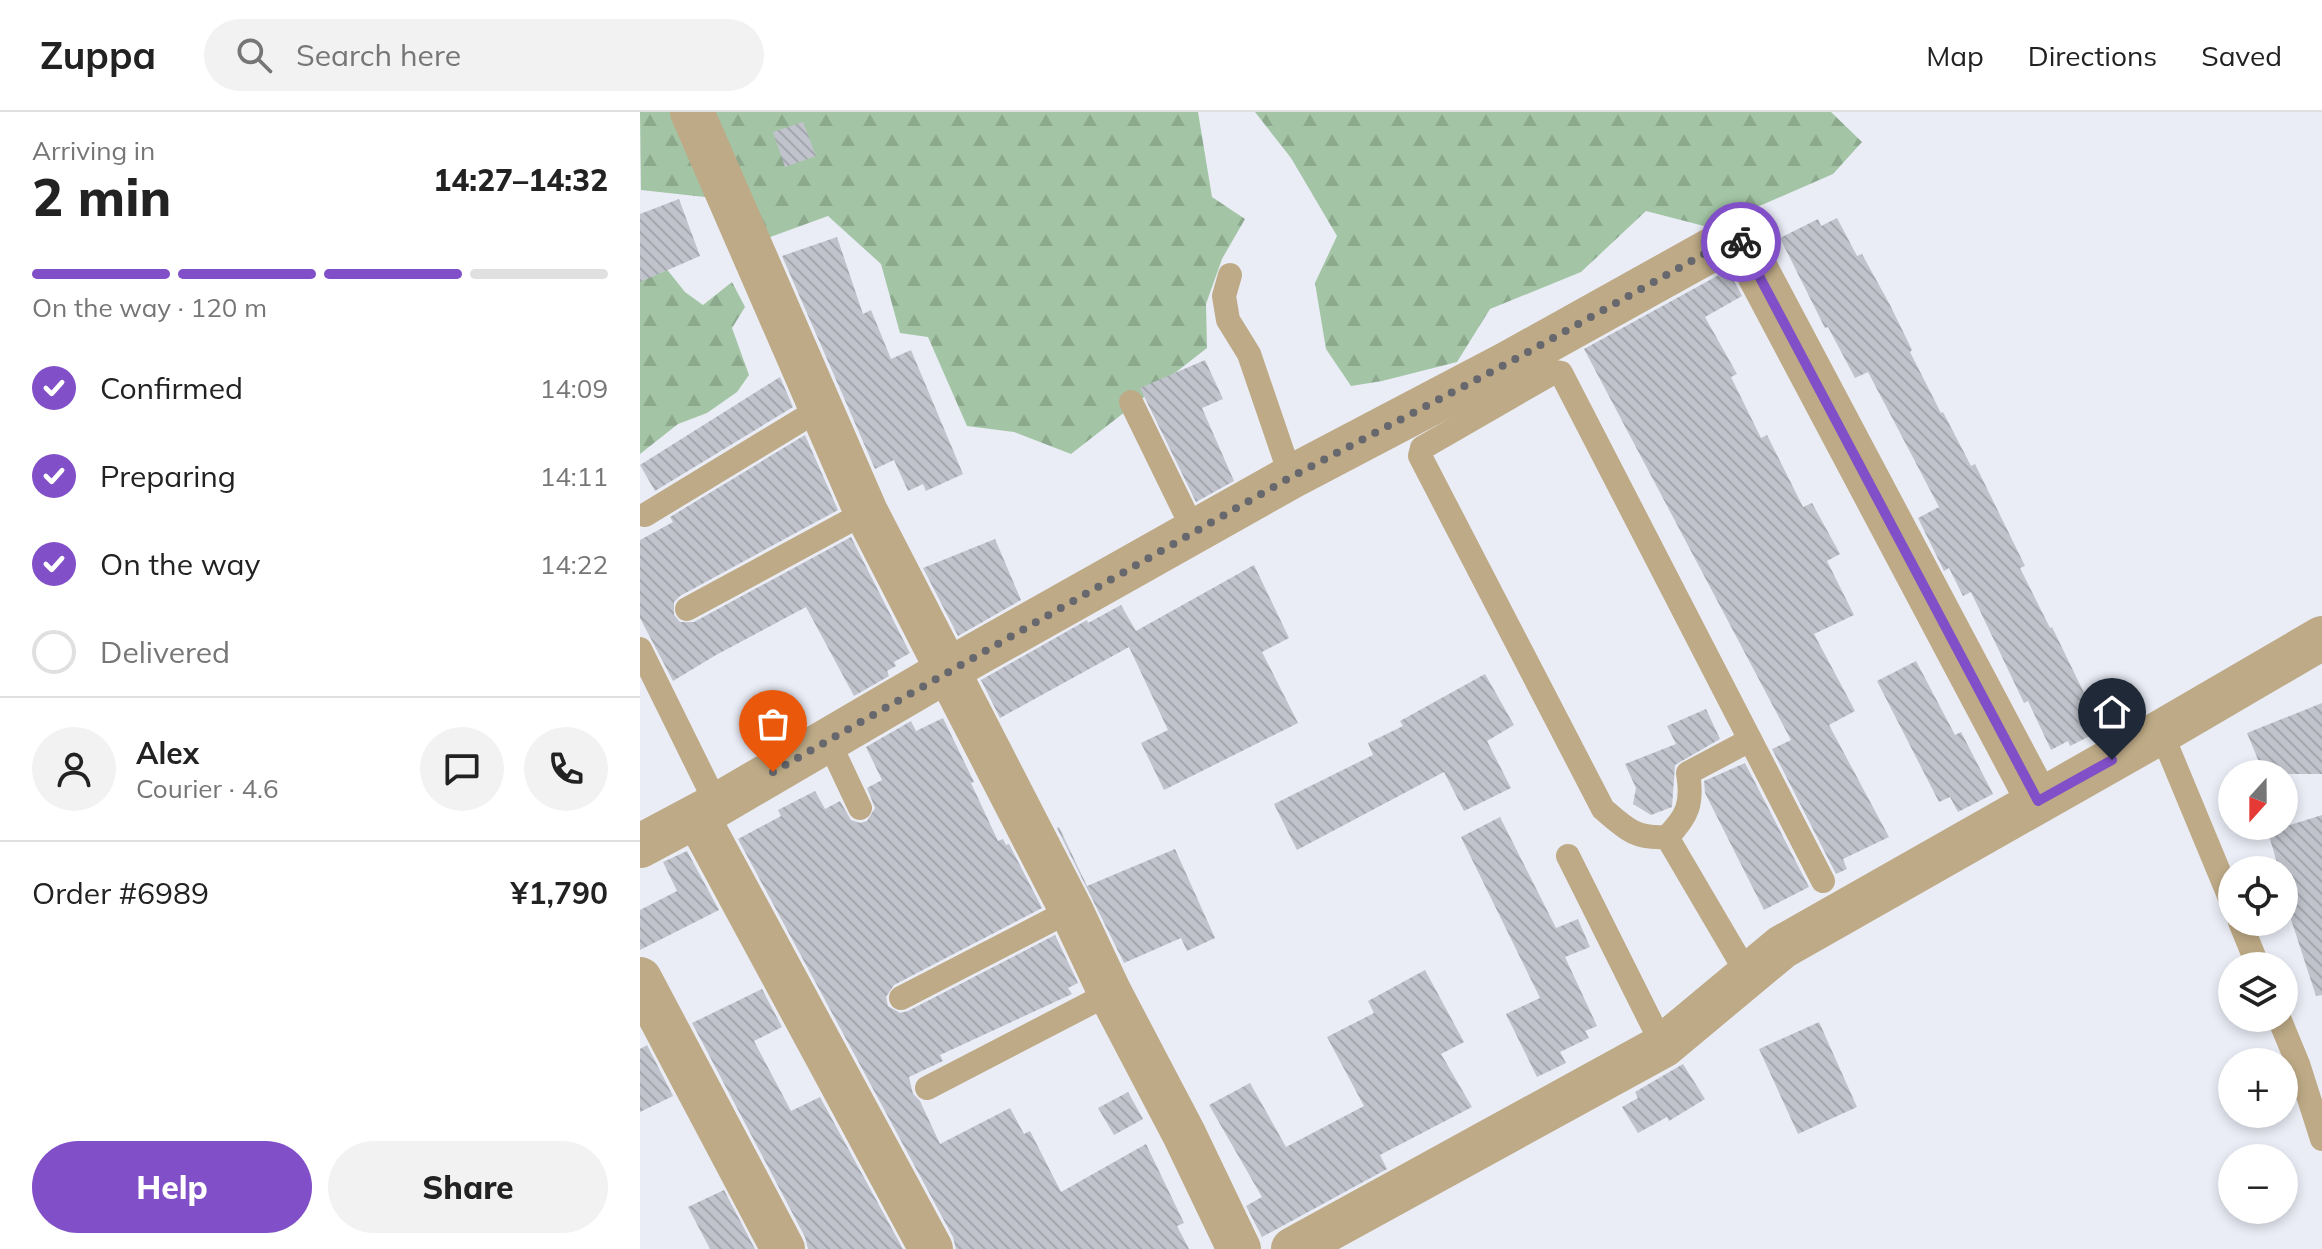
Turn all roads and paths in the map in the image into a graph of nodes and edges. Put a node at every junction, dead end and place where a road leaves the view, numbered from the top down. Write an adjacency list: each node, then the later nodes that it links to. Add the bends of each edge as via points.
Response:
1 (692, 112): 4 (street)
2 (1230, 275): 5 (lane, via 1224,296 1228,320 1254,366)
3 (1131, 402): 8 (lane)
4 (821, 408): 6 (street); 7 (lane)
5 (1291, 477): 8 (street); 16 (street, via 1738,235)
6 (866, 512): 9 (lane); 12 (street)
7 (645, 515)
8 (1195, 533): 12 (street)
9 (687, 609)
10 (2322, 638): 13 (street)
11 (640, 649): 18 (lane)
12 (948, 670): 14 (street); 24 (street)
13 (2161, 732): 16 (street); 22 (lane)
14 (828, 740): 17 (lane); 18 (street)
15 (1750, 740): 19 (lane, via 1688,773 1692,796 1682,822); 19 (lane, via 1561,373 1554,372 1422,448 1420,456 1603,809 1644,838); 23 (lane)
16 (2038, 801): 25 (street, via 1782,947)
17 (860, 808)
18 (707, 810): 20 (street); 34 (street)
19 (1667, 837): 25 (lane)
20 (640, 846)
21 (1568, 856): 30 (lane)
22 (2218, 869)
23 (1823, 881)
24 (1071, 910): 27 (street); 28 (lane)
25 (1748, 975): 30 (street)
26 (640, 979): 33 (street)
27 (1110, 993): 31 (lane); 35 (street)
28 (901, 998)
29 (2285, 1032): 32 (lane)
30 (1663, 1046): 36 (street)
31 (927, 1088)
32 (2322, 1139)
33 (783, 1249)
34 (931, 1249)
35 (1239, 1249)
36 (1293, 1249)

